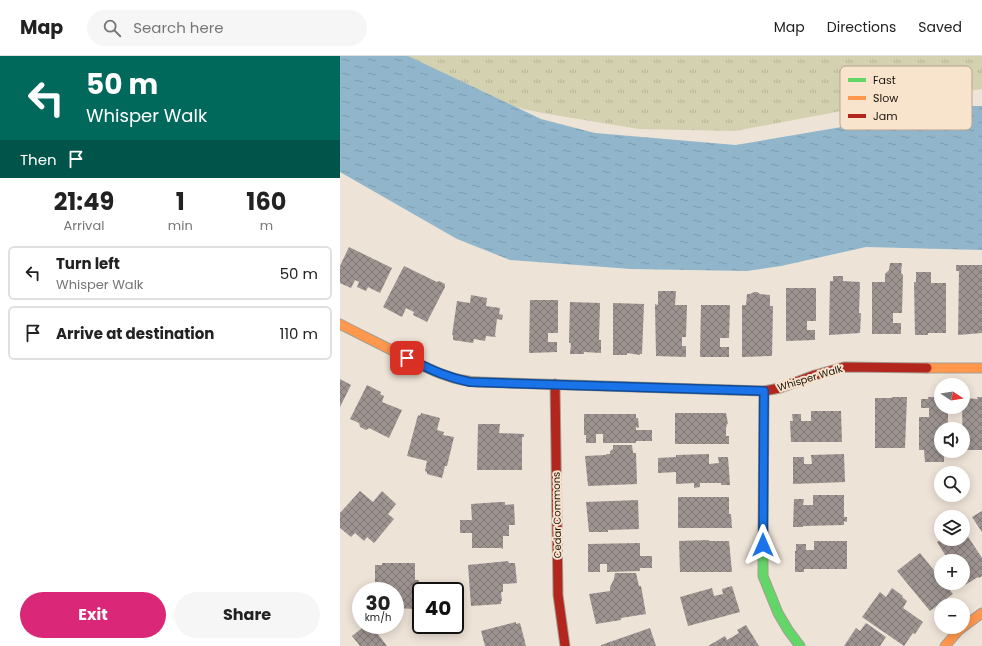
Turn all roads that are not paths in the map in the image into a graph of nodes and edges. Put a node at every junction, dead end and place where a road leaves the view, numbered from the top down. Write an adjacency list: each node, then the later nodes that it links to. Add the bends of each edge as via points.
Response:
1 (340, 324): 3 (street, Whisper Walk, via 452,378 470,382)
2 (982, 368): 4 (street, Whisper Walk, via 844,367)
3 (555, 384): 4 (street, Whisper Walk); 6 (street, Cedar Commons, via 558,595)
4 (764, 391): 7 (street, via 763,576 772,600)
5 (982, 613): 8 (street, via 959,630)
6 (565, 646)
7 (800, 646)
8 (945, 646)

